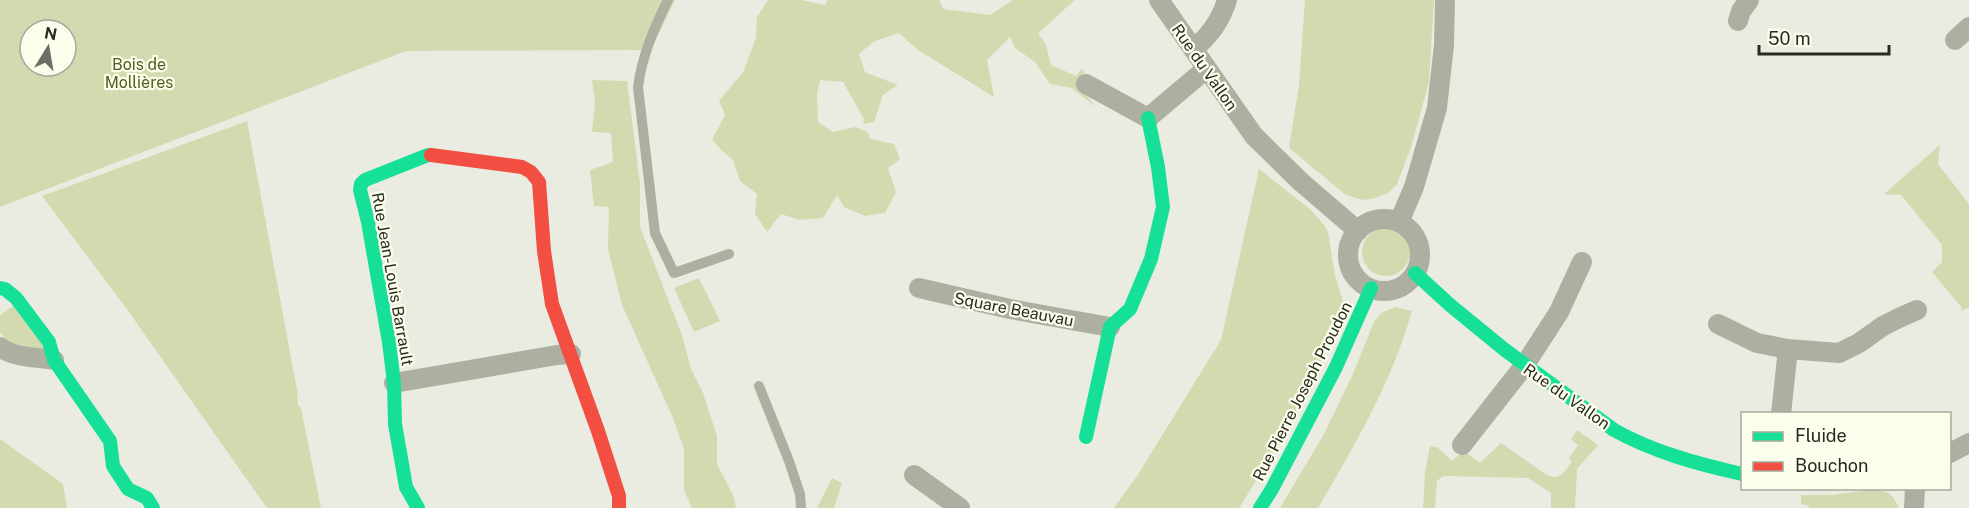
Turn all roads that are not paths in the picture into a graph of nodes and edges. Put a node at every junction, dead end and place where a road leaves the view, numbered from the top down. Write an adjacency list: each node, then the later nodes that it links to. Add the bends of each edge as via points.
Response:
1 (668, 0): 13 (lane, via 644,57 638,87 655,233 674,273)
2 (1159, 0): 7 (street, Rue du Vallon)
3 (1227, 0): 7 (street, via 1222,16 1205,40)
4 (1445, 0): 11 (street, via 1437,108 1414,187)
5 (1749, 0): 6 (street)
6 (1738, 21)
7 (1193, 49): 8 (street, Rue du Vallon)
8 (1206, 69): 10 (street); 12 (street, Rue du Vallon, via 1254,136)
9 (1086, 84): 10 (street)
10 (1148, 118): 21 (street, via 1163,207 1150,259 1130,309)
11 (1399, 222): 12 (street, via 1376,220); 15 (street, via 1418,241 1420,262)
12 (1358, 231): 18 (street, via 1348,251 1349,264 1363,284)
13 (729, 254)
14 (1582, 262): 26 (street, via 1559,312)
15 (1415, 273): 18 (street, via 1399,288); 26 (street, Rue du Vallon)
16 (0, 288): 25 (street, via 16,298 49,342)
17 (919, 288): 21 (street, Square Beauvau)
18 (1371, 288): 42 (street, Rue Pierre Joseph Proudon, via 1336,367)
19 (1917, 310): 23 (street, via 1839,353)
20 (1718, 324): 23 (street, via 1757,343)
21 (1110, 327): 30 (street)
22 (0, 347): 25 (street)
23 (1788, 349): 29 (street)
24 (571, 354): 27 (street); 27 (street, Rue Jean-Louis Barrault, via 552,304 538,182 531,172 522,167 428,155 365,180 360,190); 39 (street, Rue Jean-Louis Barrault, via 619,496)
25 (54, 360): 37 (street, via 110,441 113,466 128,489 147,498)
26 (1524, 366): 32 (street); 34 (street, Rue du Vallon, via 1632,440 1701,465)
27 (394, 383): 38 (street, Rue Jean-Louis Barrault, via 395,424 406,486)
28 (759, 386): 40 (lane, via 789,461)
29 (1781, 412)
30 (1086, 437)
31 (1969, 443): 33 (street)
32 (1462, 445)
33 (1951, 452)
34 (1741, 474)
35 (914, 475): 41 (street)
36 (1915, 490): 43 (street)
37 (153, 508)
38 (418, 508)
39 (619, 508)
40 (801, 508)
41 (960, 508)
42 (1260, 508)
43 (1914, 508)

